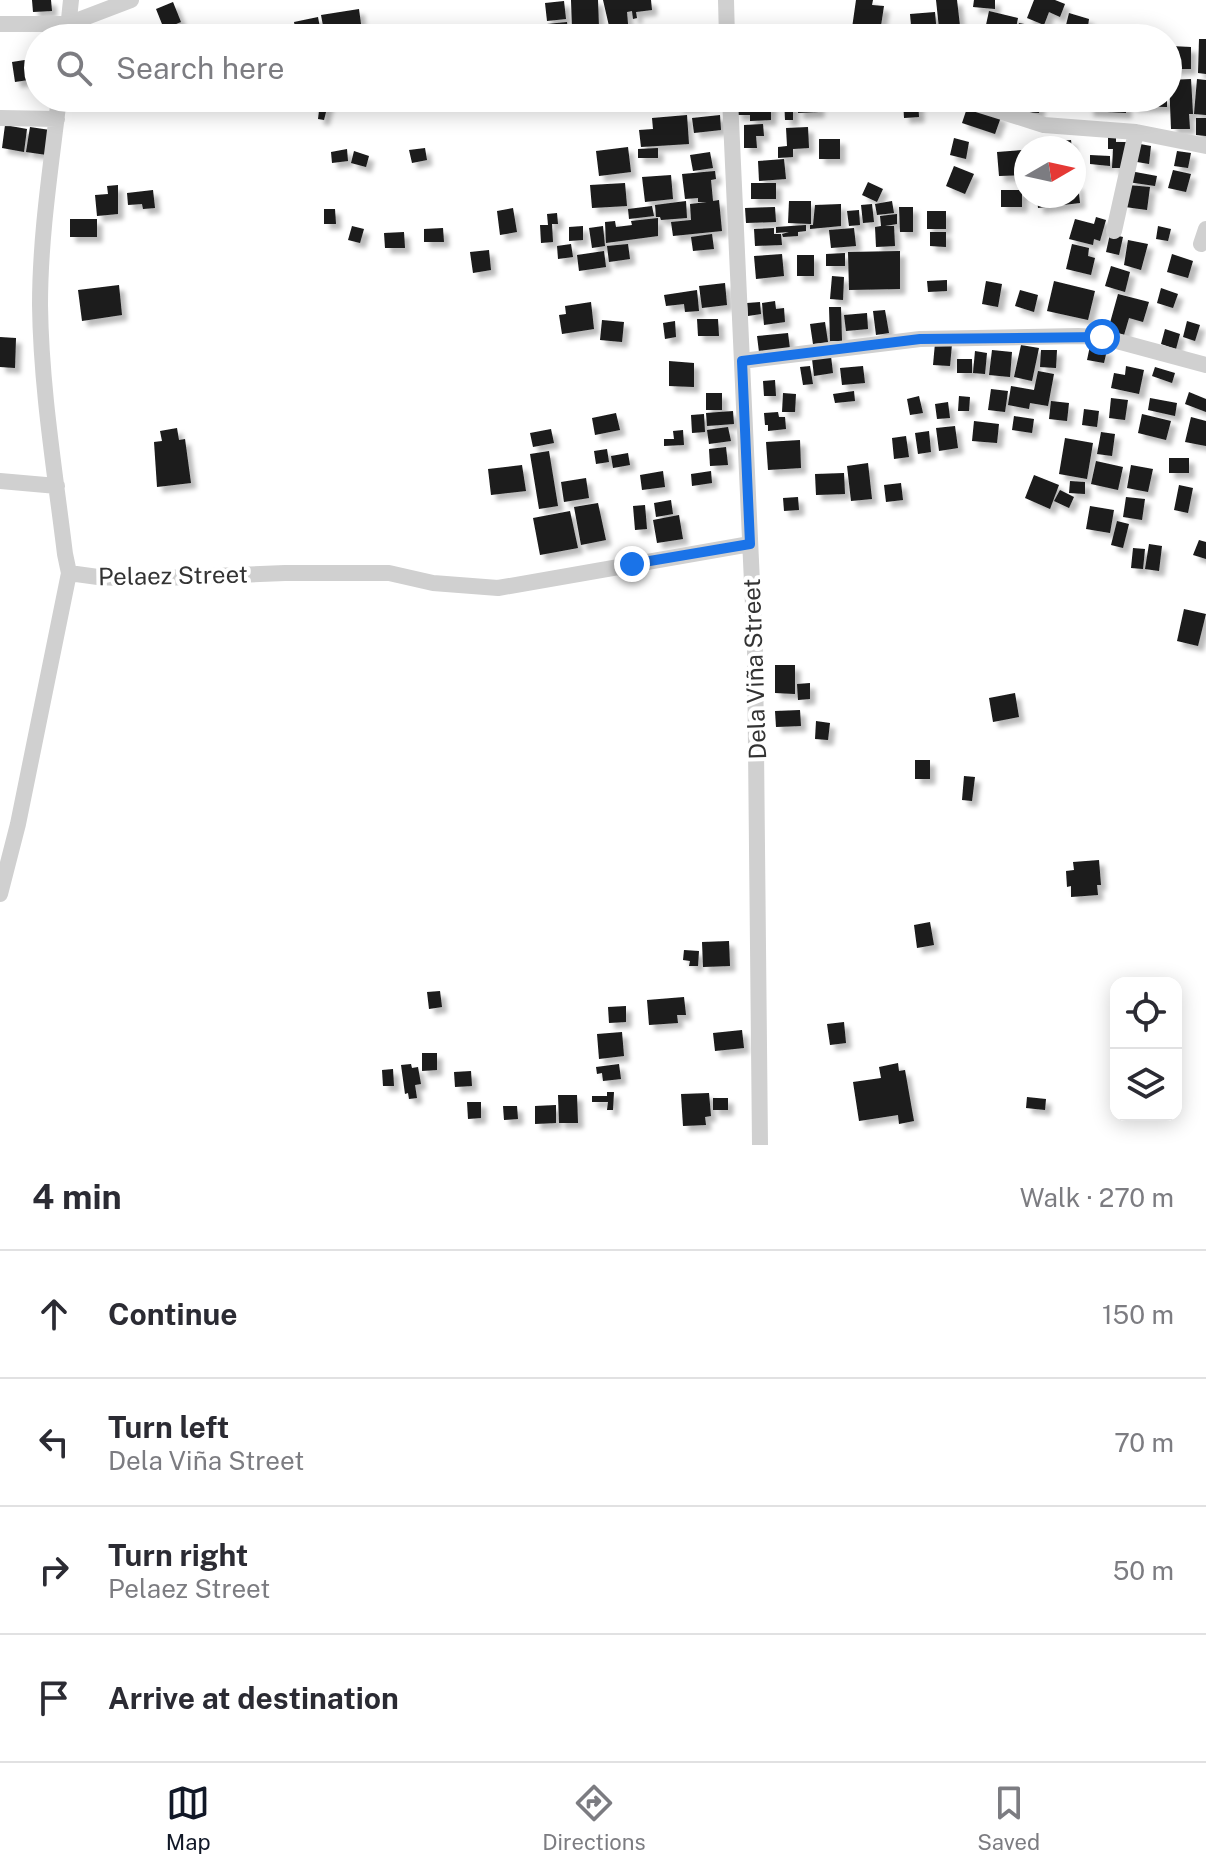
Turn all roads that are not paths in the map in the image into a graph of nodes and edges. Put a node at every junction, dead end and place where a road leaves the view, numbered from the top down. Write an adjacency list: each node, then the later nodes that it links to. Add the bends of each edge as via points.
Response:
1 (71, 0): 5 (street)
2 (131, 0): 6 (street)
3 (726, 0): 7 (street)
4 (0, 24): 8 (street)
5 (68, 24)
6 (81, 24)
7 (727, 24)
8 (24, 27)
9 (58, 112): 13 (street, Pelaez Street)
10 (731, 112): 17 (street, Dela Viña Street)
11 (1003, 112): 14 (street, via 1044,125)
12 (0, 118): 13 (street)
13 (57, 119): 20 (street, Pelaez Street, via 40,307)
14 (1136, 132): 15 (street); 16 (street)
15 (1206, 146)
16 (1114, 231)
17 (742, 361): 18 (street, via 920,339 1078,336 1102,337); 21 (street, Dela Viña Street)
18 (1206, 365)
19 (0, 481): 20 (street)
20 (57, 486): 22 (street, Pelaez Street)
21 (750, 544): 22 (street, Pelaez Street, via 498,588 389,573 139,579); 24 (street, Dela Viña Street)
22 (69, 573): 23 (street)
23 (0, 894)
24 (760, 1145)

